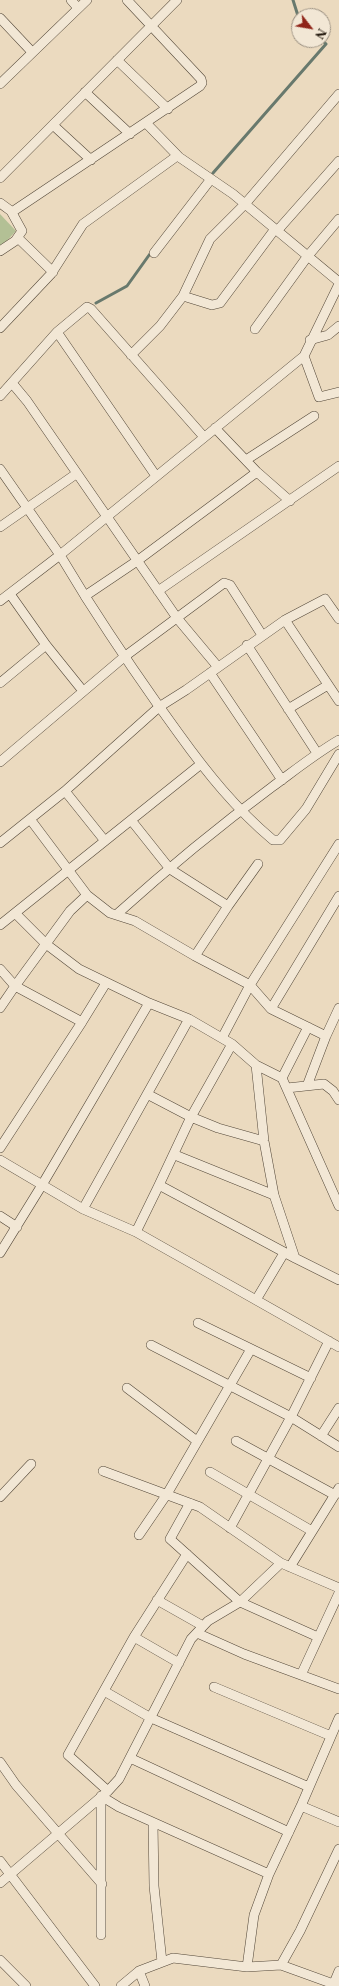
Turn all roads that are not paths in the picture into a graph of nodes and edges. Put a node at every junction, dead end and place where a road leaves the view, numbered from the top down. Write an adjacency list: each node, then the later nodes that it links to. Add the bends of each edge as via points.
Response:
1 (71, 0): 5 (street)
2 (87, 0): 5 (street)
3 (127, 0): 7 (street)
4 (177, 0): 7 (street)
5 (78, 8): 8 (street)
6 (0, 18): 8 (street)
7 (152, 25): 9 (street); 13 (street, via 202,82)
8 (32, 52): 10 (street)
9 (117, 60): 11 (street); 13 (street)
10 (0, 84)
11 (85, 92): 15 (street); 16 (street)
12 (339, 94): 23 (street)
13 (168, 109): 14 (street)
14 (146, 123): 16 (street); 17 (street)
15 (53, 125): 18 (street); 20 (street)
16 (130, 134): 18 (street)
17 (177, 156): 21 (street); 31 (street, via 83,224)
18 (91, 160): 24 (street)
19 (339, 160): 26 (street)
20 (0, 178)
21 (211, 179): 23 (street); 29 (street)
22 (0, 203): 24 (street)
23 (245, 204): 26 (street); 33 (street, via 210,239)
24 (11, 211): 27 (street, via 22,230)
25 (339, 219): 30 (street)
26 (276, 230): 30 (street); 33 (street, via 220,303 212,305)
27 (18, 238): 28 (street); 31 (street)
28 (0, 251)
29 (154, 253)
30 (307, 256): 32 (street); 36 (street)
31 (53, 272): 35 (street)
32 (339, 283): 38 (street)
33 (183, 296): 39 (street, via 160,326)
34 (339, 326): 38 (street, via 328,335)
35 (0, 328)
36 (255, 329)
37 (57, 332): 39 (street, via 85,308 89,308); 41 (street); 52 (street)
38 (310, 340): 40 (street)
39 (131, 355): 46 (street)
40 (304, 356): 42 (street, via 319,397); 45 (street)
41 (12, 383): 43 (street); 51 (street)
42 (339, 392)
43 (0, 396)
44 (314, 416): 47 (street)
45 (215, 428): 46 (street); 47 (street)
46 (204, 437): 52 (street)
47 (246, 460): 50 (street)
48 (339, 466): 53 (street)
49 (0, 469): 54 (street)
50 (257, 472): 53 (street); 58 (street)
51 (76, 474): 54 (street); 55 (street)
52 (156, 476): 55 (street)
53 (290, 500): 59 (street)
54 (26, 509): 56 (street); 57 (street)
55 (106, 516): 57 (street); 58 (street)
56 (0, 527)
57 (60, 555): 60 (street); 61 (street)
58 (136, 560): 59 (street); 61 (street)
59 (158, 591): 63 (street)
60 (10, 594): 62 (street); 67 (street)
61 (86, 596): 69 (street)
62 (0, 601)
63 (177, 618): 66 (street, via 226,583 230,585); 69 (street); 70 (street)
64 (339, 619): 65 (street, via 326,599)
65 (285, 620): 66 (street); 73 (street)
66 (262, 635): 68 (street)
67 (46, 645): 72 (street); 74 (street)
68 (247, 645): 70 (street); 77 (street)
69 (124, 657): 74 (street); 76 (street)
70 (218, 667): 71 (street)
71 (210, 673): 76 (street); 83 (street)
72 (0, 683)
73 (328, 685): 75 (street); 77 (street)
74 (84, 691): 81 (street)
75 (339, 701)
76 (159, 707): 82 (street); 84 (street)
77 (288, 709): 79 (street)
78 (339, 740): 79 (street)
79 (317, 753): 83 (street)
80 (339, 754): 85 (street, via 306,809 279,841 273,840)
81 (0, 762)
82 (201, 764): 85 (street); 87 (street)
83 (282, 780): 85 (street)
84 (65, 791): 86 (street); 88 (street)
85 (240, 811): 92 (street)
86 (30, 819): 89 (street); 93 (street)
87 (131, 820): 88 (street); 92 (street)
88 (105, 841): 93 (street)
89 (0, 843)
90 (339, 844): 104 (street)
91 (258, 864): 96 (street)
92 (170, 868): 96 (street); 98 (street)
93 (69, 869): 94 (street); 97 (street)
94 (87, 896): 98 (street); 100 (street, via 70,911)
95 (339, 896): 109 (street)
96 (228, 906): 101 (street)
97 (15, 913): 99 (street); 100 (street)
98 (116, 915): 101 (street, via 136,920)
99 (0, 925)
100 (46, 944): 103 (street, via 78,969); 105 (street)
101 (196, 956): 104 (street)
102 (0, 969): 105 (street)
103 (106, 983): 106 (street); 111 (street)
104 (250, 985): 109 (street); 114 (street)
105 (15, 986): 107 (street); 111 (street)
106 (149, 1003): 110 (street); 127 (street)
107 (0, 1008)
108 (339, 1008): 113 (street)
109 (271, 1009): 112 (street)
110 (189, 1019): 114 (street); 120 (street)
111 (82, 1022): 124 (street)
112 (308, 1027): 113 (street); 117 (street)
113 (326, 1036): 118 (street)
114 (222, 1038): 115 (street)
115 (232, 1044): 116 (street); 122 (street)
116 (256, 1065): 117 (street); 123 (street)
117 (282, 1078): 119 (street)
118 (307, 1086): 119 (street); 121 (street, via 324,1084 333,1090)
119 (287, 1088): 130 (street)
120 (147, 1094): 122 (street); 131 (street)
121 (339, 1100)
122 (191, 1117): 123 (street, via 218,1128); 125 (street)
123 (264, 1141): 129 (street)
124 (0, 1148)
125 (175, 1155): 128 (street); 129 (street)
126 (0, 1160): 127 (street)
127 (42, 1185): 131 (street); 133 (street)
128 (160, 1185): 134 (street); 135 (street)
129 (274, 1194): 137 (street)
130 (339, 1206)
131 (82, 1210): 134 (street)
132 (0, 1216): 133 (street)
133 (17, 1227): 136 (street)
134 (136, 1232): 139 (street)
135 (284, 1253): 137 (street); 139 (street)
136 (0, 1254)
137 (295, 1258): 138 (street)
138 (339, 1280)
139 (256, 1300): 141 (street)
140 (198, 1323): 144 (street)
141 (329, 1341): 143 (street); 145 (street)
142 (152, 1345): 146 (street)
143 (339, 1347)
144 (251, 1349): 145 (street); 146 (street)
145 (311, 1378): 149 (street)
146 (230, 1386): 149 (street); 151 (street)
147 (127, 1388): 151 (street)
148 (339, 1408): 150 (street)
149 (291, 1417): 150 (street); 154 (street)
150 (321, 1436): 153 (street)
151 (197, 1441): 159 (street)
152 (236, 1441): 154 (street)
153 (339, 1447)
154 (269, 1458): 158 (street); 160 (street)
155 (31, 1464): 161 (street)
156 (103, 1471): 159 (street)
157 (210, 1472): 160 (street)
158 (337, 1491): 164 (street)
159 (167, 1494): 162 (street); 165 (street)
160 (249, 1494): 163 (street); 164 (street)
161 (0, 1497)
162 (190, 1503): 163 (street, via 200,1506); 166 (street, via 170,1539)
163 (230, 1528): 167 (street)
164 (312, 1531): 167 (street)
165 (139, 1535)
166 (187, 1554): 170 (street); 171 (street)
167 (286, 1565): 168 (street); 171 (street)
168 (339, 1588)
169 (339, 1593): 174 (street)
170 (157, 1600): 172 (street); 173 (street)
171 (240, 1602): 172 (street); 174 (street)
172 (200, 1630): 175 (street, via 191,1639); 176 (street, via 218,1644)
173 (134, 1637): 175 (street); 179 (street)
174 (318, 1637): 176 (street)
175 (180, 1663): 180 (street)
176 (301, 1675): 178 (street)
177 (214, 1687): 182 (street)
178 (339, 1689)
179 (104, 1691): 180 (street); 186 (street, via 68,1755)
180 (151, 1718): 183 (street); 185 (street)
181 (339, 1718): 182 (street)
182 (331, 1736): 185 (street)
183 (130, 1758): 186 (street, via 119,1779); 191 (street)
184 (0, 1762): 190 (street, via 16,1785)
185 (309, 1787): 187 (street)
186 (104, 1794): 189 (street, via 119,1807); 190 (street); 197 (street)
187 (301, 1806): 188 (street); 191 (street)
188 (339, 1822)
189 (153, 1823): 195 (street); 200 (street, via 154,1886)
190 (58, 1832): 194 (street); 197 (street)
191 (289, 1832): 195 (street)
192 (339, 1849): 201 (street)
193 (0, 1860): 194 (street)
194 (12, 1874): 196 (street); 207 (street)
195 (269, 1874): 202 (street, via 254,1915)
196 (0, 1883)
197 (102, 1884): 198 (street)
198 (101, 1935)
199 (0, 1960): 206 (street)
200 (162, 1962): 202 (street, via 173,1958); 203 (street)
201 (281, 1965): 202 (street); 205 (street)
202 (247, 1967)
203 (139, 1971): 208 (street); 209 (street)
204 (339, 1971): 205 (street)
205 (336, 1984)
206 (26, 1986)
207 (95, 1986)
208 (121, 1986)
209 (145, 1986)

